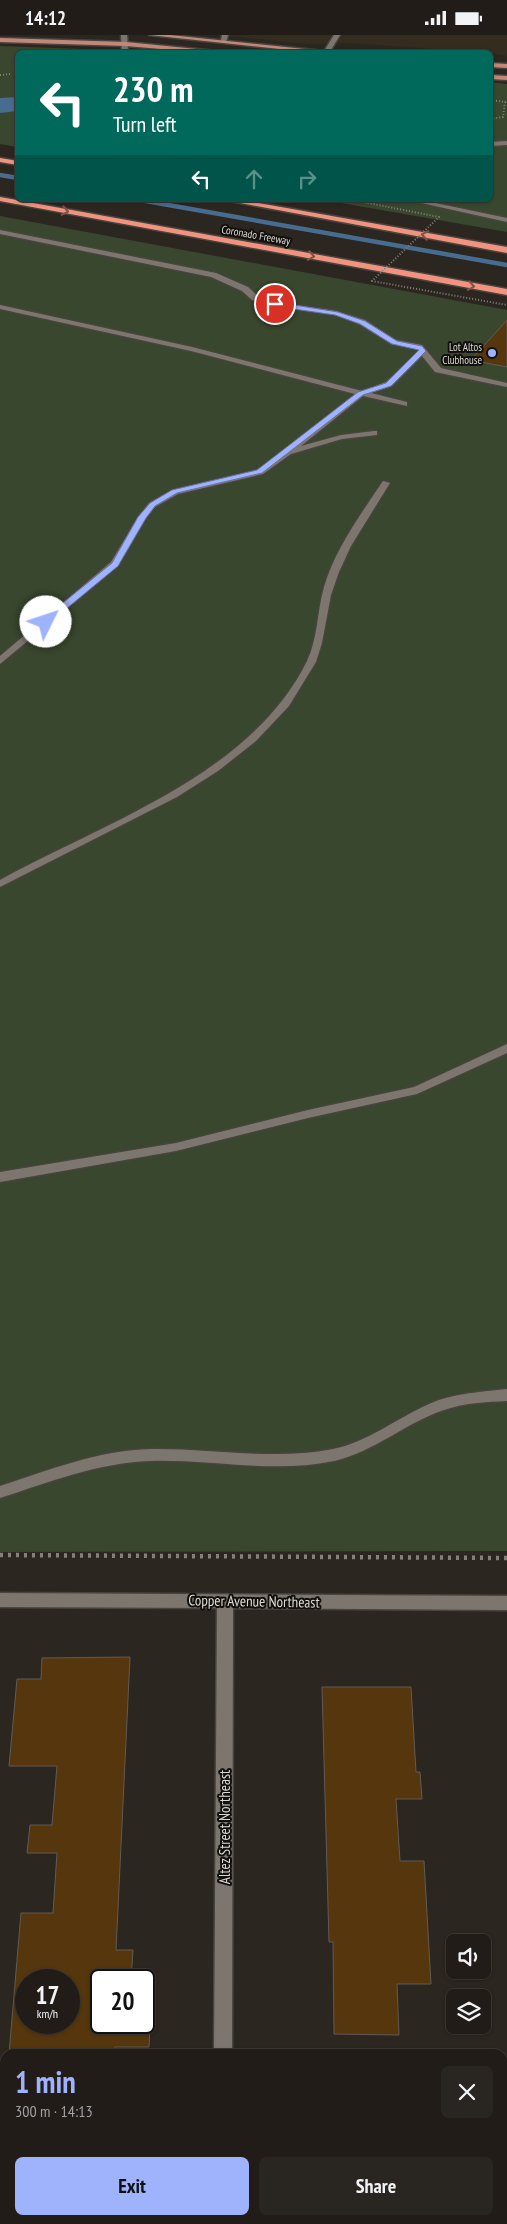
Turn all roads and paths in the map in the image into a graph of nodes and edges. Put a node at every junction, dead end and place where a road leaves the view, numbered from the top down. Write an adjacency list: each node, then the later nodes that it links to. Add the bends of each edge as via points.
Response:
1 (124, 35): 6 (street)
2 (152, 35): 4 (main road)
3 (338, 35): 10 (street)
4 (225, 38): 9 (main road)
5 (0, 40): 6 (main road)
6 (126, 44): 7 (street); 8 (main road)
7 (125, 50)
8 (198, 50)
9 (312, 50)
10 (327, 50)
11 (493, 65): 12 (main road)
12 (507, 66)
13 (12, 74): 14 (path)
14 (0, 75)
15 (493, 77): 16 (main road)
16 (507, 78)
17 (493, 100): 18 (path, via 505,102 506,107 502,117)
18 (493, 118)
19 (507, 143): 20 (street)
20 (493, 144)
21 (0, 160): 22 (highway)
22 (15, 162)
23 (0, 199): 24 (highway, Coronado Freeway, one-way to 24)
24 (15, 202)
25 (16, 202): 32 (highway, Coronado Freeway, one-way to 32)
26 (239, 202): 31 (highway, one-way to 26)
27 (363, 202): 33 (path, bridge, via 439,217 372,281)
28 (422, 202): 29 (street)
29 (507, 220)
30 (0, 232): 35 (street, via 213,275 245,289 254,298 336,313 362,322 394,342 419,347)
31 (507, 249)
32 (507, 292)
33 (507, 305)
34 (0, 307): 37 (street, via 192,349)
35 (423, 351): 36 (street, via 438,371); 37 (street, via 389,384)
36 (507, 385)
37 (360, 394): 38 (street); 40 (street)
38 (404, 404)
39 (374, 433): 40 (street, via 341,437)
40 (288, 452): 42 (street, via 260,471 175,492 152,505 115,564)
41 (386, 483): 43 (street, via 344,553 329,586 311,662 282,707 235,755 172,797 38,861)
42 (0, 661)
43 (0, 884)
44 (507, 1048): 45 (street, via 417,1090 176,1147)
45 (0, 1177)
46 (507, 1395): 47 (street, via 435,1407 363,1446 334,1455 276,1461 165,1455 123,1457 76,1465)
47 (0, 1492)
48 (0, 1555): 49 (path)
49 (507, 1558)
50 (0, 1600): 51 (street, Copper Avenue Northeast)
51 (225, 1600): 52 (street, Copper Avenue Northeast); 53 (street, Altez Street Northeast)
52 (507, 1603)
53 (223, 2049)

